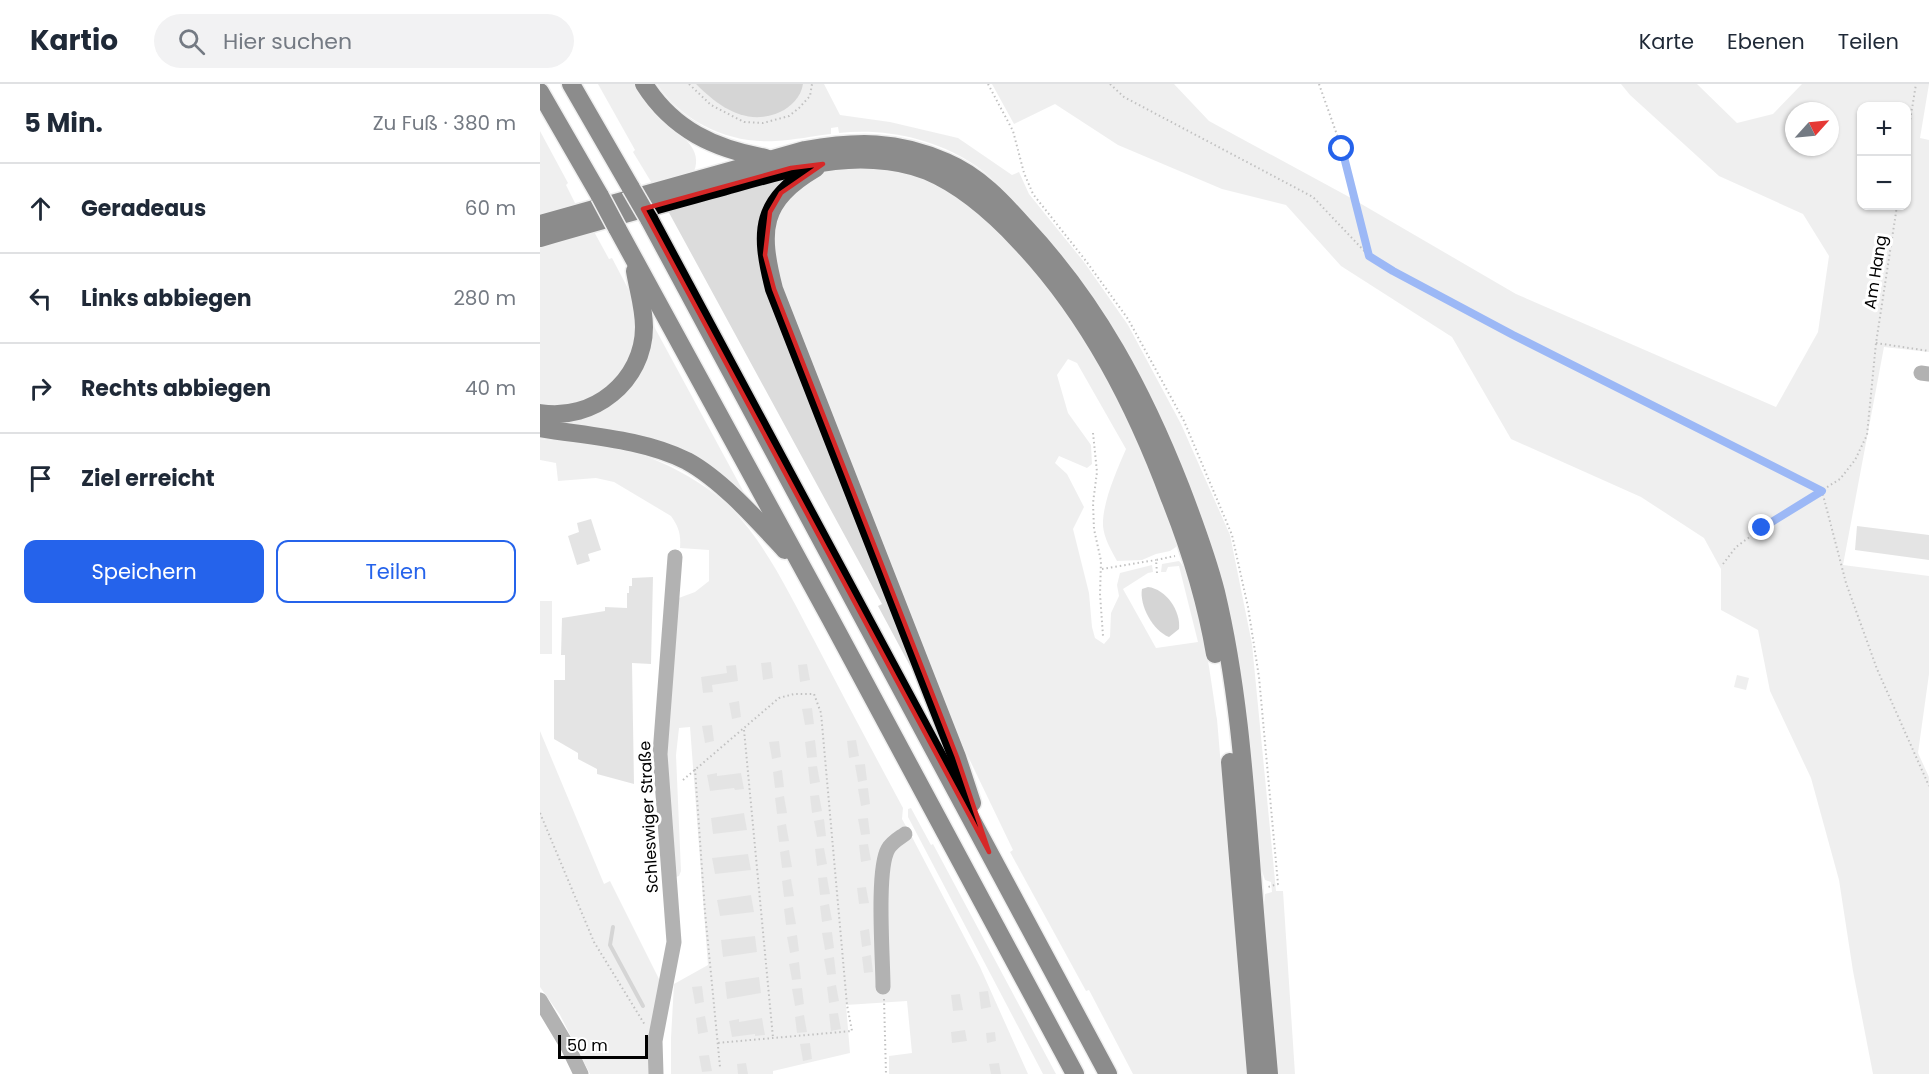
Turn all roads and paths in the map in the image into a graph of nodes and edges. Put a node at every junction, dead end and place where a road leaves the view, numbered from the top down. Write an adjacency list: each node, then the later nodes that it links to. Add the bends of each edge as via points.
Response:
1 (571, 84): 13 (highway, bridge)
2 (644, 84): 10 (highway, via 673,119 698,137 723,149)
3 (689, 84): 4 (path, via 711,105 744,122 763,123 789,116 810,96)
4 (812, 84)
5 (1110, 84): 17 (path, via 1124,97 1313,197)
6 (1319, 84): 17 (path, via 1342,149)
7 (1916, 84): 9 (path)
8 (540, 92): 16 (highway, bridge)
9 (1911, 115)
10 (771, 159): 14 (highway); 53 (highway, via 839,144 881,143 948,162 978,180 1045,248 1101,324 1126,367 1155,424 1190,511 1220,613 1238,718)
11 (823, 164): 13 (highway, via 791,168); 24 (highway, via 871,159 924,170 982,206 1032,255 1113,371 1150,447); 38 (highway, via 800,177 770,212 765,255 774,289 953,747)
12 (1896, 210): 18 (path, Am Hang)
13 (646, 214): 15 (highway); 38 (highway)
14 (540, 224)
15 (540, 237)
16 (630, 252): 20 (highway, via 643,310 638,360 626,381 592,407 554,416); 28 (highway)
17 (1369, 256): 23 (path, via 1513,335)
18 (1876, 343): 19 (path); 23 (path, Am Hang, via 1867,435 1855,460)
19 (1929, 351)
20 (540, 413)
21 (540, 428): 28 (highway, via 650,447 687,462 743,506)
22 (1093, 433): 29 (path, via 1097,472 1094,529)
23 (1822, 491): 27 (path, Am Hang, via 1736,547); 35 (path, via 1861,626)
24 (1190, 553): 26 (path); 52 (highway, via 1213,642 1228,736)
25 (675, 557): 44 (street, Schleswiger Straße, via 660,754 674,942)
26 (1156, 560): 29 (path); 30 (path)
27 (1723, 564)
28 (801, 566): 50 (highway)
29 (1102, 569): 31 (path)
30 (1157, 573)
31 (1103, 636)
32 (744, 729): 33 (path); 43 (path); 43 (path, via 779,699 794,693 813,694 821,713 852,1031)
33 (695, 769): 34 (path); 45 (path)
34 (683, 780)
35 (1929, 786)
36 (540, 813): 44 (path, via 594,942)
37 (905, 834): 41 (street, via 887,851 882,872)
38 (989, 852): 51 (highway)
39 (1278, 885): 40 (path)
40 (1266, 887)
41 (884, 987): 49 (path)
42 (540, 1000): 47 (street)
43 (773, 1038): 45 (path)
44 (655, 1041): 48 (street, Schleswiger Straße)
45 (717, 1042): 46 (path)
46 (720, 1067)
47 (581, 1074)
48 (656, 1074)
49 (886, 1074)
50 (1075, 1074)
51 (1108, 1074)
52 (1256, 1074)
53 (1269, 1074)

